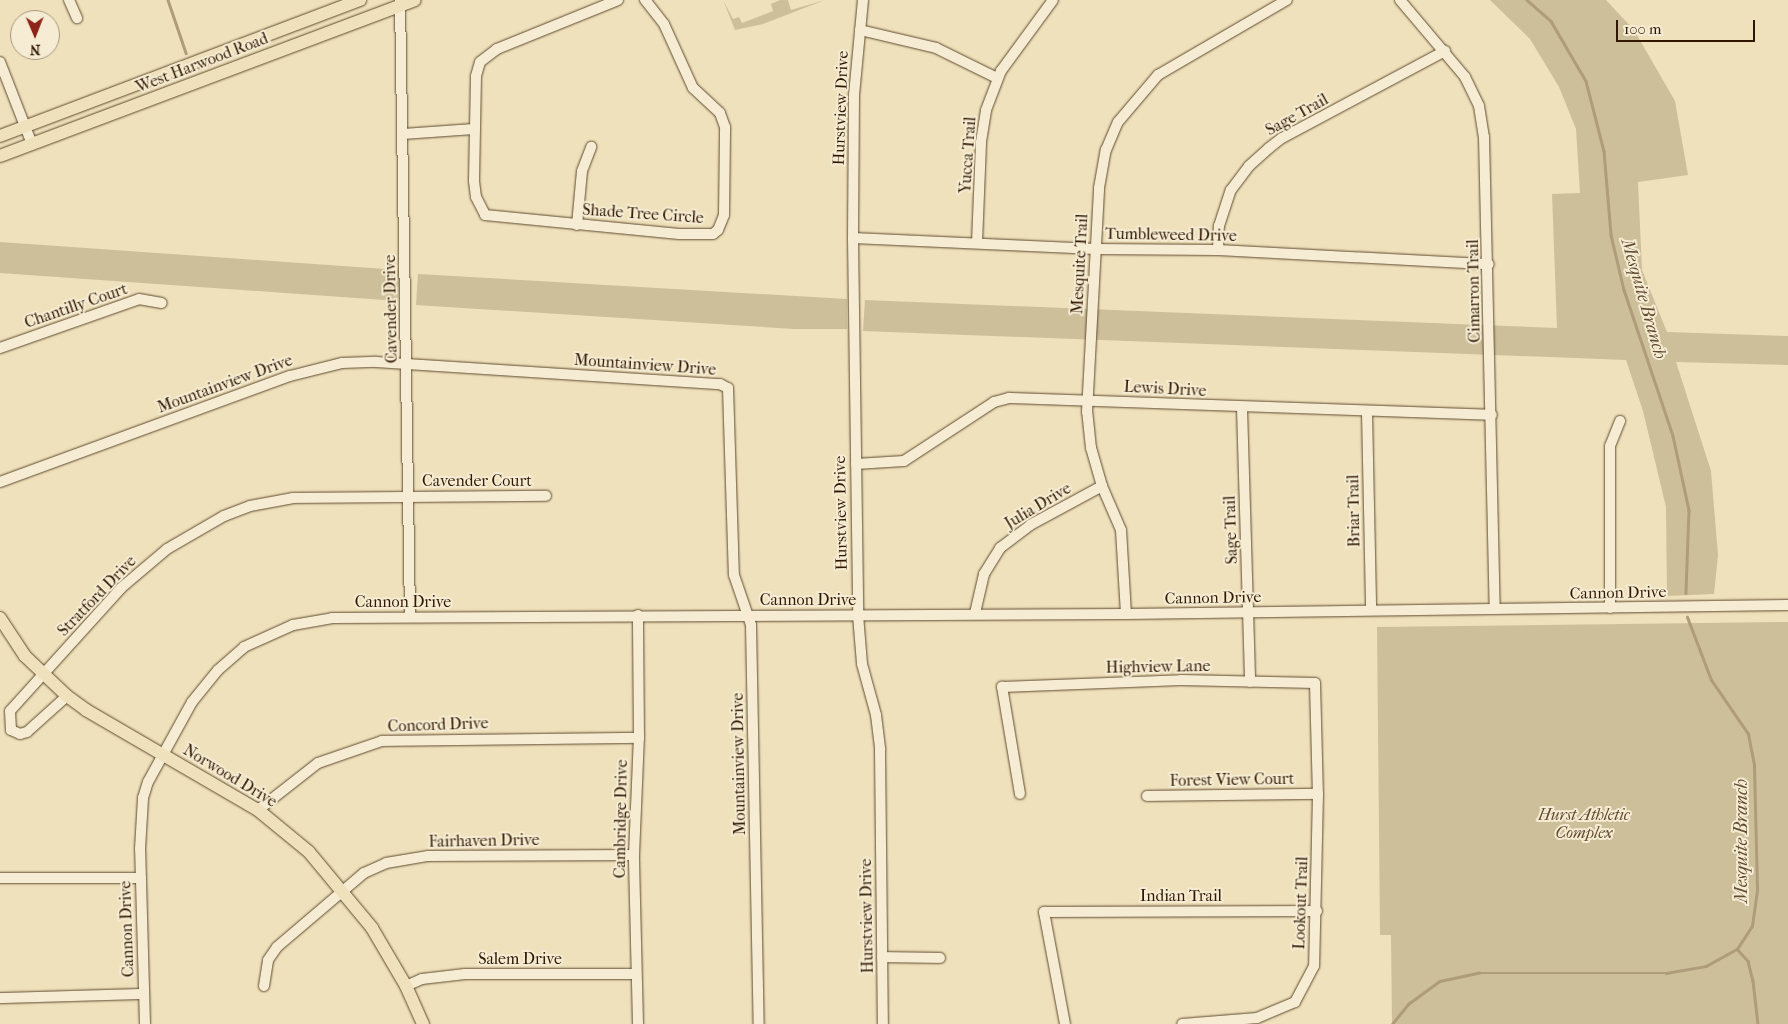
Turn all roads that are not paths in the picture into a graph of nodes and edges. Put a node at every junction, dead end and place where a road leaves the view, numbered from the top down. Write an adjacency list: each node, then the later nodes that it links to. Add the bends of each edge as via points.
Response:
1 (69, 0): 11 (street)
2 (360, 0): 16 (main road, West Harwood Road)
3 (415, 0): 10 (main road, West Harwood Road)
4 (618, 0): 17 (street, Shade Tree Circle, via 482,58 476,76)
5 (645, 0): 23 (street, Shade Tree Circle, via 664,24 693,88 720,113 725,127 723,223 712,234)
6 (863, 0): 12 (street, Hurstview Drive)
7 (1053, 0): 15 (street, Yucca Trail, via 1017,45)
8 (1287, 0): 26 (street, Mesquite Trail, via 1158,76 1118,122 1106,150 1099,188)
9 (1400, 0): 13 (street, Cimarron Trail)
10 (400, 3): 18 (street, Cavender Drive); 20 (main road, West Harwood Road)
11 (77, 18)
12 (860, 30): 15 (street, via 936,48); 24 (street, Hurstview Drive, via 854,95)
13 (1444, 51): 27 (street, Sage Trail, via 1269,148 1231,190 1220,226); 28 (street, Cimarron Trail, via 1465,77 1479,106 1487,160)
14 (0, 62): 16 (street)
15 (997, 78): 25 (street, Yucca Trail, via 986,110 981,142)
16 (25, 126): 19 (main road, West Harwood Road); 20 (street)
17 (474, 129): 18 (street); 23 (street, Shade Tree Circle, via 475,189 486,215)
18 (403, 134): 31 (street, Cavender Drive)
19 (0, 136)
20 (32, 144): 22 (main road, West Harwood Road)
21 (591, 147): 23 (street, via 582,171)
22 (0, 156)
23 (577, 225)
24 (853, 238): 25 (street, Tumbleweed Drive); 37 (street, Hurstview Drive)
25 (977, 243): 26 (street, Tumbleweed Drive)
26 (1096, 249): 27 (street, Tumbleweed Drive); 32 (street, Mesquite Trail)
27 (1218, 250): 28 (street, Tumbleweed Drive)
28 (1489, 264): 35 (street, Cimarron Trail)
29 (162, 303): 30 (street, Chantilly Court, via 139,299)
30 (0, 348)
31 (406, 364): 38 (street, Mountainview Drive, via 342,363 298,374); 40 (street, Cavender Drive); 48 (street, Mountainview Drive, via 720,384 728,388 734,575)
32 (1088, 400): 33 (street, Lewis Drive); 37 (street, Lewis Drive, via 1025,397 994,402 904,461); 39 (street, Mesquite Trail, via 1091,448)
33 (1242, 408): 34 (street, Lewis Drive); 46 (street, Sage Trail)
34 (1367, 412): 35 (street, Lewis Drive); 45 (street, Briar Trail)
35 (1492, 415): 44 (street, Cimarron Trail)
36 (1620, 421): 43 (street, via 1610,446)
37 (856, 464): 51 (street, Hurstview Drive)
38 (0, 482)
39 (1102, 486): 47 (street, Julia Drive, via 1030,525 1000,548 984,574); 49 (street, Mesquite Trail, via 1121,530)
40 (408, 496): 41 (street, Cavender Court); 52 (street, Cavender Drive); 54 (street, Stratford Drive, via 272,500 203,527 167,549 121,588)
41 (546, 496)
42 (1788, 605): 43 (street, Cannon Drive)
43 (1610, 608): 44 (street, Cannon Drive)
44 (1495, 609): 45 (street, Cannon Drive)
45 (1371, 610): 46 (street, Cannon Drive)
46 (1248, 612): 49 (street, Cannon Drive); 55 (street, Sage Trail)
47 (975, 613): 49 (street, Cannon Drive); 51 (street, Cannon Drive)
48 (750, 614): 50 (street, Cannon Drive); 51 (street, Cannon Drive); 79 (street, Mountainview Drive)
49 (1126, 614)
50 (638, 615): 52 (street, Cannon Drive); 58 (street, Cambridge Drive)
51 (858, 616): 69 (street, Hurstview Drive, via 862,664 878,728)
52 (410, 617): 59 (street, Cannon Drive, via 332,618 293,625 261,638 218,670 192,702)
53 (0, 618): 54 (main road, Norwood Drive, via 25,656)
54 (43, 675): 57 (main road, Norwood Drive); 57 (street, Stratford Drive, via 10,711 11,730 20,734 27,732)
55 (1250, 682): 56 (street, Highview Lane); 60 (street, Highview Lane, via 1181,680 1002,687)
56 (1315, 683): 61 (street, Lookout Trail)
57 (67, 696): 59 (main road, Norwood Drive)
58 (639, 738): 63 (street, Concord Drive, via 382,741 318,763); 64 (street, Cambridge Drive)
59 (162, 754): 63 (main road, Norwood Drive); 66 (street, Cannon Drive, via 143,798)
60 (1020, 794)
61 (1318, 794): 62 (street, Forest View Court); 68 (street, Lookout Trail)
62 (1147, 796)
63 (258, 810): 67 (main road, Norwood Drive, via 309,852)
64 (634, 855): 67 (street, Fairhaven Drive, via 398,859 364,873); 71 (street, Cambridge Drive)
65 (0, 878): 66 (street)
66 (141, 878): 74 (street, Cannon Drive)
67 (343, 891): 72 (street, Fairhaven Drive, via 273,951 268,960); 73 (main road, Norwood Drive, via 372,928)
68 (1318, 910): 81 (street, Indian Trail, via 1044,912); 82 (street, Lookout Trail, via 1314,966 1295,1002 1257,1018)
69 (882, 956): 70 (street); 80 (street, Hurstview Drive)
70 (940, 958)
71 (635, 974): 73 (street, Salem Drive, via 465,974 422,979); 78 (street, Cambridge Drive)
72 (264, 986)
73 (406, 986): 77 (main road, Norwood Drive)
74 (144, 994): 75 (street); 76 (street, Cannon Drive)
75 (0, 998)
76 (145, 1024)
77 (423, 1024)
78 (638, 1024)
79 (759, 1024)
80 (883, 1024)
81 (1065, 1024)
82 (1182, 1024)

